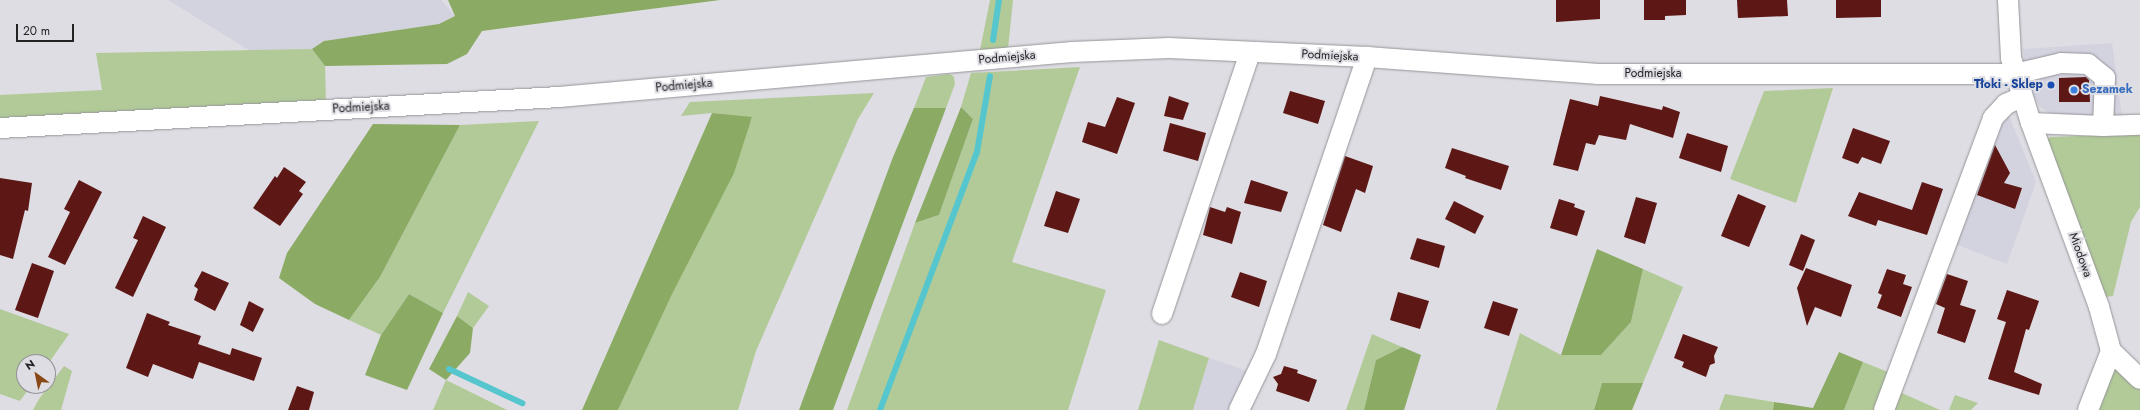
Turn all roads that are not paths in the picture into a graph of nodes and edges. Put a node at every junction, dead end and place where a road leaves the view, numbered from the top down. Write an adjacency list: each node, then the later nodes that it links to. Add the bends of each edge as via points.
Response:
1 (2008, 0): 4 (street, Miodowa, via 2011,58)
2 (1250, 52): 3 (street, Podmiejska); 9 (street, Podmiejska, via 1169,48 1072,52 558,97); 10 (street)
3 (1367, 58): 4 (street, Podmiejska, via 1598,74); 13 (street, via 1266,354)
4 (2015, 74): 5 (street, Miodowa); 8 (street, Podmiejska, via 2061,63 2088,64 2105,78)
5 (2022, 97): 6 (street, Miodowa); 14 (street, via 2006,104 1993,118)
6 (2030, 123): 8 (street); 11 (street, Miodowa, via 2099,307)
7 (2140, 125): 8 (street)
8 (2103, 126)
9 (0, 128)
10 (1162, 314)
11 (2111, 351): 12 (street); 15 (street)
12 (2140, 379)
13 (1239, 410)
14 (1884, 410)
15 (2088, 410)

